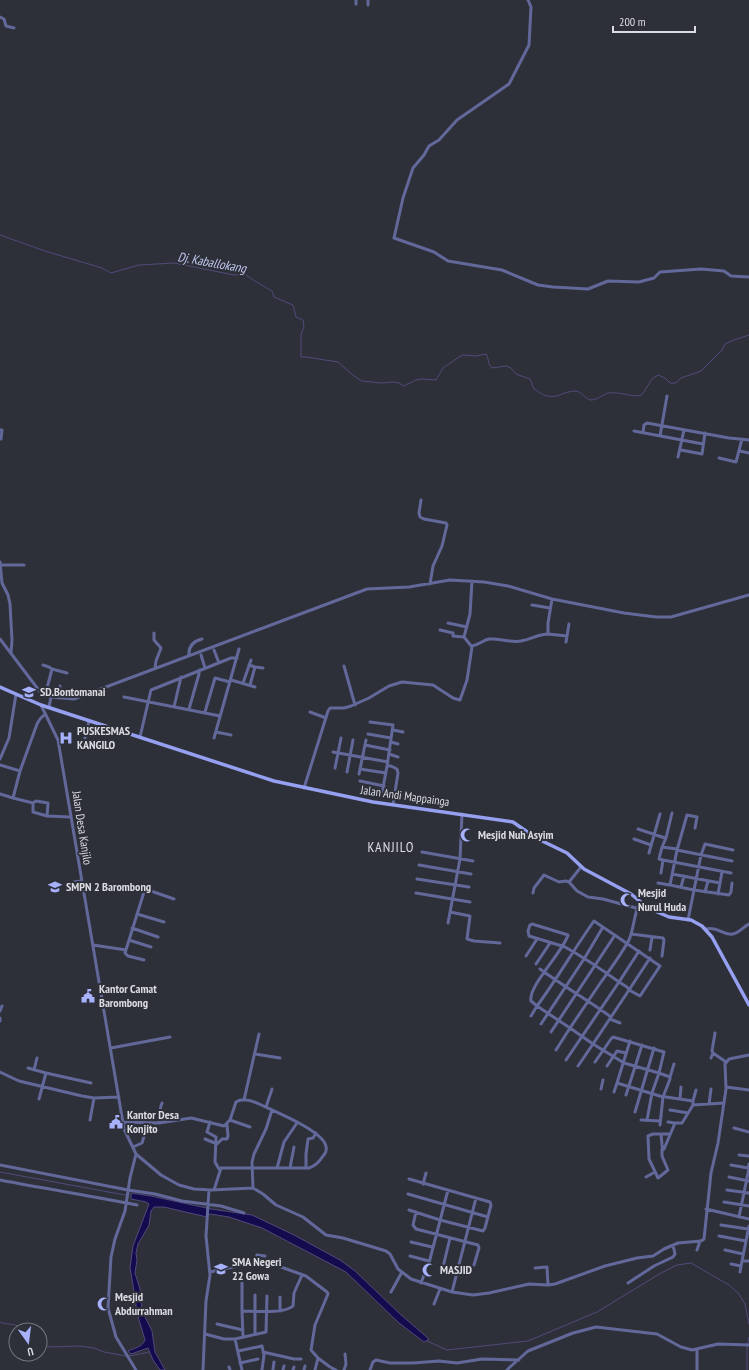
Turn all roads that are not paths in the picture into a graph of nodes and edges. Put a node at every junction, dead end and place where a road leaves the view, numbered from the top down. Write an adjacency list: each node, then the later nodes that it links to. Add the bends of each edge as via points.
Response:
1 (356, 0): 4 (street)
2 (368, 0): 5 (street)
3 (528, 0): 8 (street, via 531,7 530,45 509,84 457,120 439,140 429,146 413,168 394,238 434,252 448,261 492,267 538,285 560,288 590,289 603,282 639,282 654,278 660,272 699,269)
4 (356, 4)
5 (368, 5)
6 (0, 17): 7 (street, via 4,19 6,26)
7 (14, 28)
8 (749, 277)
9 (667, 396): 10 (street)
10 (662, 426): 12 (street); 14 (street, via 647,423); 16 (street)
11 (0, 430): 18 (street)
12 (684, 430): 15 (street); 19 (street)
13 (634, 431): 14 (street)
14 (642, 432): 16 (street)
15 (705, 433): 17 (street); 21 (street)
16 (660, 436): 19 (street)
17 (742, 439): 20 (street); 23 (street)
18 (2, 440)
19 (682, 440): 21 (street); 22 (street)
20 (749, 440)
21 (703, 444): 22 (street, via 701,454)
22 (680, 450): 25 (street)
23 (740, 451): 24 (street); 26 (street, via 736,462)
24 (749, 453)
25 (678, 457)
26 (719, 458)
27 (421, 500): 32 (street, via 420,517 447,524 442,546 432,569)
28 (0, 562): 29 (street)
29 (0, 565): 30 (street); 51 (street, via 2,583 10,604)
30 (24, 565)
31 (472, 581): 32 (street, via 450,580); 34 (street, via 508,586); 39 (street)
32 (430, 584): 53 (street, via 364,590)
33 (749, 595): 34 (street, via 668,617 624,613)
34 (552, 599): 36 (street)
35 (532, 605): 36 (street)
36 (550, 608): 42 (street)
37 (448, 623): 39 (street)
38 (569, 624): 43 (street)
39 (467, 627): 44 (street)
40 (440, 630): 44 (street, via 453,633 453,636)
41 (154, 633): 61 (street, via 154,640 161,648)
42 (548, 634): 43 (street); 48 (street, via 515,642 489,639)
43 (567, 636): 47 (street)
44 (464, 637): 48 (street)
45 (0, 639): 51 (street)
46 (202, 639): 53 (street, via 192,644)
47 (566, 642)
48 (472, 646): 81 (street, via 467,680 460,700 433,685 402,682 389,686)
49 (239, 648): 54 (street)
50 (214, 650): 56 (street)
51 (11, 654): 75 (street)
52 (200, 655): 62 (street)
53 (189, 656): 61 (street)
54 (237, 658): 56 (street); 68 (street)
55 (251, 660): 58 (street)
56 (219, 663): 62 (street)
57 (43, 665): 64 (street)
58 (249, 665): 60 (street); 69 (street)
59 (344, 666): 81 (street)
60 (255, 667): 63 (street); 70 (street)
61 (155, 668): 78 (street, via 74,699)
62 (205, 668): 65 (street)
63 (263, 668)
64 (52, 669): 66 (street); 75 (street)
65 (199, 670): 67 (street); 84 (street)
66 (66, 672)
67 (181, 677): 79 (street, via 151,690); 83 (street)
68 (230, 681): 69 (street); 85 (street, via 215,678); 88 (street)
69 (243, 683): 70 (street)
70 (250, 685): 73 (street)
71 (60, 686): 78 (street)
72 (0, 687): 74 (main road, Jalan Andi Mappainga)
73 (255, 687)
74 (16, 694): 80 (main road, Jalan Andi Mappainga); 109 (street, via 10,733)
75 (45, 696): 76 (street)
76 (51, 697): 78 (street); 82 (street)
77 (124, 697): 79 (street)
78 (58, 698)
79 (148, 702): 83 (street); 97 (street)
80 (41, 705): 82 (main road, Jalan Andi Mappainga); 87 (street, Jalan Desa Kanjilo)
81 (355, 705): 89 (street, via 330,708)
82 (49, 707): 90 (main road, Jalan Andi Mappainga)
83 (174, 707): 84 (street)
84 (189, 709): 85 (street)
85 (206, 712): 88 (street)
86 (310, 712): 89 (street)
87 (45, 714): 119 (street, via 37,724); 135 (street, Jalan Desa Kanjilo, via 58,740)
88 (220, 716): 93 (street)
89 (326, 718): 125 (street)
90 (89, 721): 97 (main road, Jalan Andi Mappainga); 105 (street)
91 (370, 722): 92 (street, via 393,725)
92 (393, 730): 94 (street); 102 (street)
93 (216, 732): 96 (street); 98 (street)
94 (403, 732)
95 (368, 734): 102 (street)
96 (231, 735)
97 (140, 737): 125 (main road, Jalan Andi Mappainga, via 271,780)
98 (214, 738)
99 (341, 738): 108 (street)
100 (353, 740): 110 (street)
101 (366, 740): 104 (street)
102 (391, 740): 103 (street); 107 (street)
103 (398, 744)
104 (365, 745): 107 (street); 112 (street)
105 (82, 747)
106 (333, 752): 108 (street)
107 (389, 752): 111 (street); 114 (street)
108 (338, 753): 110 (street); 117 (street)
109 (1, 755): 113 (street)
110 (350, 755): 112 (street); 120 (street)
111 (398, 757)
112 (363, 758): 114 (street); 118 (street)
113 (0, 759)
114 (388, 762): 116 (street)
115 (0, 765): 119 (street)
116 (387, 766): 121 (street); 130 (street, via 397,769 398,773)
117 (335, 768)
118 (360, 769): 121 (street); 122 (street)
119 (20, 771): 128 (street)
120 (347, 772)
121 (386, 773): 124 (street)
122 (359, 774)
123 (360, 781): 124 (street)
124 (384, 786): 126 (street)
125 (304, 788): 130 (main road, Jalan Andi Mappainga)
126 (382, 793)
127 (0, 794): 128 (street)
128 (13, 798): 129 (street)
129 (33, 803): 134 (street, via 32,812); 134 (street, via 48,802)
130 (394, 805): 131 (main road, Jalan Andi Mappainga)
131 (462, 814): 148 (street); 154 (main road, Jalan Andi Mappainga, via 513,822 567,853)
132 (660, 814): 138 (street)
133 (672, 814): 139 (street)
134 (47, 816): 135 (street)
135 (70, 817): 165 (street, Jalan Desa Kanjilo)
136 (695, 828): 143 (street, via 697,817 687,815)
137 (638, 829): 138 (street)
138 (654, 836): 139 (street); 141 (street)
139 (665, 838): 142 (street)
140 (634, 839): 141 (street)
141 (651, 845): 146 (street)
142 (662, 847): 143 (street); 149 (street, via 659,859)
143 (677, 850): 147 (street); 152 (street)
144 (733, 850): 147 (street, via 706,844)
145 (422, 852): 148 (street)
146 (649, 853)
147 (701, 855): 151 (street); 155 (street)
148 (460, 859): 150 (street); 156 (street)
149 (663, 860): 152 (street); 158 (street)
150 (473, 861)
151 (732, 861)
152 (675, 862): 155 (street); 161 (street)
153 (419, 865): 156 (street)
154 (581, 867): 168 (street); 183 (main road, Jalan Andi Mappainga)
155 (698, 867): 157 (street); 164 (street)
156 (457, 872): 160 (street); 172 (street)
157 (722, 872): 159 (street); 170 (street)
158 (661, 873)
159 (731, 873)
160 (471, 874)
161 (672, 874): 162 (street); 173 (street)
162 (684, 876): 164 (street); 175 (street)
163 (417, 879): 172 (street)
164 (696, 879): 166 (street); 176 (street)
165 (81, 881): 167 (street); 204 (street, Jalan Desa Kanjilo)
166 (708, 881): 170 (street); 177 (street)
167 (74, 882)
168 (569, 882): 179 (street, via 559,882 544,875); 185 (street, via 577,891 588,897)
169 (658, 883): 173 (street)
170 (720, 883): 180 (street)
171 (732, 883): 180 (street, via 729,895)
172 (455, 885): 174 (street); 182 (street)
173 (670, 885): 175 (street)
174 (469, 887)
175 (681, 887): 176 (street)
176 (694, 890): 177 (street); 188 (street)
177 (705, 892): 180 (street)
178 (416, 893): 182 (street)
179 (533, 893)
180 (718, 894)
181 (174, 899): 187 (street, via 146,890)
182 (452, 899): 184 (street); 186 (street)
183 (640, 901): 185 (street); 188 (main road, Jalan Andi Mappainga, via 665,916)
184 (470, 902)
185 (636, 908): 195 (street)
186 (450, 912): 190 (street); 202 (street, via 470,916 467,939)
187 (137, 914): 189 (street); 193 (street)
188 (688, 920): 194 (main road, Jalan Andi Mappainga)
189 (164, 922)
190 (448, 923)
191 (749, 924): 194 (street, via 731,935 715,928)
192 (603, 927): 196 (street); 210 (street, via 594,921); 214 (street)
193 (132, 928): 197 (street); 200 (street)
194 (706, 929): 227 (main road)
195 (631, 934): 198 (street); 203 (street)
196 (615, 935): 203 (street); 217 (street)
197 (158, 937)
198 (652, 937): 208 (street); 212 (street, via 664,939)
199 (537, 939): 201 (street); 205 (street, via 528,935 531,925 568,935); 211 (street)
200 (129, 940): 206 (street); 207 (street)
201 (550, 942): 205 (street); 216 (street)
202 (500, 943)
203 (627, 943): 209 (street); 220 (street)
204 (92, 945): 207 (street); 249 (street, Jalan Desa Kanjilo)
205 (562, 946): 210 (street); 219 (street)
206 (151, 947)
207 (126, 950): 215 (street, via 126,955)
208 (650, 950)
209 (639, 951): 213 (street); 222 (street)
210 (574, 952): 214 (street); 221 (street)
211 (526, 956)
212 (662, 956)
213 (650, 958): 224 (street); 224 (street, via 660,966 640,996)
214 (584, 959): 217 (street); 223 (street)
215 (144, 960)
216 (536, 964)
217 (595, 965): 220 (street); 225 (street)
218 (540, 969): 219 (street)
219 (544, 973): 221 (street); 229 (street, via 530,998)
220 (607, 974): 222 (street); 226 (street)
221 (556, 980): 223 (street); 229 (street)
222 (619, 982): 224 (street); 230 (street)
223 (566, 986): 225 (street); 232 (street)
224 (629, 990): 235 (street)
225 (577, 993): 226 (street); 237 (street)
226 (588, 1001): 230 (street); 240 (street)
227 (749, 1005)
228 (2, 1006): 231 (street)
229 (537, 1006): 232 (street); 233 (street)
230 (600, 1009): 235 (street); 244 (street)
231 (0, 1010)
232 (548, 1014): 237 (street); 239 (street)
233 (531, 1016)
234 (0, 1018): 236 (street)
235 (611, 1018): 238 (street); 247 (street)
236 (0, 1021)
237 (559, 1021): 240 (street); 241 (street)
238 (620, 1023)
239 (541, 1024)
240 (570, 1028): 244 (street); 251 (street)
241 (551, 1032)
242 (715, 1033): 253 (street)
243 (259, 1034): 254 (street)
244 (582, 1036): 247 (street); 261 (street)
245 (170, 1037): 249 (street)
246 (630, 1041): 248 (street); 252 (street, via 613,1037); 255 (street)
247 (593, 1044): 252 (street); 266 (street)
248 (642, 1045): 250 (street); 268 (street)
249 (111, 1048): 292 (street, Jalan Desa Kanjilo)
250 (654, 1048): 271 (street); 274 (street, via 665,1052)
251 (556, 1050)
252 (603, 1050): 257 (street); 262 (street)
253 (713, 1053): 260 (street); 263 (street)
254 (255, 1054): 259 (street); 297 (street)
255 (626, 1054): 257 (street, via 617,1051); 264 (street)
256 (749, 1055): 263 (street)
257 (613, 1057): 264 (street); 267 (street)
258 (37, 1058): 270 (street)
259 (280, 1058)
260 (711, 1058)
261 (566, 1060)
262 (595, 1062)
263 (726, 1062): 279 (street)
264 (624, 1063): 268 (street); 277 (street)
265 (674, 1064): 275 (street)
266 (578, 1066)
267 (607, 1066)
268 (636, 1066): 271 (street); 281 (street)
269 (28, 1068): 270 (street)
270 (34, 1070): 273 (street)
271 (647, 1070): 274 (street); 288 (street)
272 (0, 1072): 280 (street, via 19,1081)
273 (46, 1073): 278 (street); 280 (street)
274 (659, 1073): 275 (street); 290 (street)
275 (670, 1077): 293 (street)
276 (603, 1080): 284 (street)
277 (617, 1083): 281 (street); 289 (street)
278 (91, 1084)
279 (726, 1086): 287 (street); 300 (street)
280 (43, 1087): 294 (street); 296 (street)
281 (629, 1087): 288 (street); 291 (street)
282 (681, 1087): 295 (street)
283 (272, 1089): 302 (street)
284 (601, 1089)
285 (711, 1089): 301 (street)
286 (696, 1090): 299 (street)
287 (749, 1090)
288 (640, 1091): 290 (street); 305 (street)
289 (614, 1092)
290 (652, 1093): 293 (street); 310 (street)
291 (626, 1095)
292 (119, 1097): 294 (street); 312 (street, Jalan Desa Kanjilo)
293 (664, 1097): 295 (street); 311 (street)
294 (94, 1098): 307 (street)
295 (680, 1098): 299 (street)
296 (39, 1099)
297 (244, 1100): 302 (street); 308 (street, via 236,1102)
298 (162, 1103): 316 (street)
299 (693, 1103): 301 (street); 306 (street)
300 (724, 1103): 301 (street); 369 (street)
301 (709, 1104)
302 (266, 1107): 303 (street)
303 (272, 1110): 317 (street); 338 (street, via 254,1154)
304 (670, 1110): 306 (street)
305 (635, 1112)
306 (688, 1113): 318 (street, via 682,1123)
307 (90, 1120)
308 (230, 1120): 319 (street); 321 (street)
309 (641, 1120): 310 (street)
310 (647, 1120): 311 (street)
311 (660, 1121): 320 (street)
312 (123, 1122): 315 (street); 329 (street, Jalan Desa Kanjilo, via 125,1133)
313 (210, 1122): 316 (street, via 191,1118); 319 (street); 328 (street, via 207,1132 216,1137)
314 (668, 1122): 318 (street)
315 (148, 1123): 316 (street); 329 (street, via 142,1143)
316 (159, 1123)
317 (297, 1123): 324 (street); 339 (street, via 284,1142)
318 (675, 1123): 326 (street)
319 (227, 1125): 328 (street, via 227,1139 222,1139)
320 (660, 1125)
321 (250, 1127)
322 (734, 1128): 323 (street)
323 (749, 1132)
324 (316, 1133): 341 (street, via 313,1138 308,1139); 341 (street, via 325,1143 326,1150 312,1168)
325 (661, 1134): 326 (street); 331 (street); 344 (street, via 647,1137 648,1159)
326 (670, 1134): 331 (street)
327 (205, 1139): 328 (street)
328 (217, 1144): 343 (street, via 215,1162)
329 (133, 1147): 332 (street, Jalan Desa Kanjilo)
330 (294, 1147): 340 (street)
331 (662, 1149): 344 (street, via 668,1170 658,1178)
332 (136, 1154): 353 (street, via 176,1184); 357 (street)
333 (739, 1155): 334 (street)
334 (749, 1156)
335 (749, 1164): 342 (street)
336 (0, 1165): 357 (street)
337 (731, 1165): 342 (street)
338 (252, 1168): 339 (street); 343 (street); 352 (street)
339 (277, 1168): 340 (street)
340 (290, 1168): 341 (street)
341 (306, 1168)
342 (749, 1168): 350 (street)
343 (220, 1169): 354 (street)
344 (655, 1172): 346 (street)
345 (426, 1173): 351 (street)
346 (646, 1177)
347 (728, 1177): 350 (street)
348 (410, 1179): 351 (street)
349 (0, 1180): 362 (street)
350 (747, 1180): 358 (street)
351 (423, 1184): 355 (street)
352 (252, 1188): 354 (street); 407 (street, via 276,1205 303,1217 326,1235 386,1251)
353 (209, 1190): 354 (street); 367 (street)
354 (214, 1190)
355 (448, 1190): 361 (street); 365 (street)
356 (727, 1190): 358 (street)
357 (128, 1191): 362 (street); 367 (street, via 155,1194)
358 (743, 1192): 359 (street); 366 (street)
359 (749, 1193)
360 (408, 1194): 365 (street)
361 (476, 1198): 373 (street); 374 (street, via 491,1203)
362 (127, 1202): 364 (street); 443 (street, via 111,1256 108,1308 114,1332)
363 (724, 1202): 366 (street)
364 (138, 1205)
365 (445, 1205): 373 (street); 377 (street)
366 (741, 1205): 368 (street); 375 (street)
367 (208, 1206): 372 (street, via 221,1206); 406 (street, via 206,1236)
368 (749, 1206)
369 (706, 1209): 375 (street); 384 (street, via 705,1237)
370 (409, 1210): 371 (street)
371 (416, 1212): 377 (street); 381 (street, via 414,1228)
372 (244, 1213)
373 (472, 1213): 374 (street); 379 (street)
374 (488, 1217): 379 (street, via 484,1230)
375 (739, 1217): 376 (street)
376 (749, 1219)
377 (440, 1220): 379 (street); 381 (street)
378 (721, 1225): 380 (street)
379 (469, 1227): 387 (street)
380 (749, 1227): 385 (street)
381 (436, 1234): 383 (street); 389 (street)
382 (720, 1236): 385 (street)
383 (450, 1238): 387 (street); 403 (street)
384 (700, 1241): 388 (street); 392 (street)
385 (746, 1241): 390 (street)
386 (412, 1242): 389 (street)
387 (465, 1242): 401 (street, via 478,1246); 416 (street)
388 (673, 1245): 412 (street, via 673,1257); 413 (street, via 650,1257 612,1264)
389 (432, 1247): 396 (street, via 429,1262)
390 (744, 1249): 391 (street); 394 (street)
391 (749, 1249)
392 (697, 1250)
393 (725, 1250): 394 (street)
394 (743, 1254): 397 (street)
395 (265, 1256): 399 (street, via 257,1255)
396 (410, 1256)
397 (742, 1261): 398 (street); 402 (street)
398 (749, 1261)
399 (255, 1262): 406 (street); 409 (street, via 269,1263)
400 (731, 1264): 402 (street)
401 (474, 1265)
402 (741, 1266): 408 (street)
403 (443, 1267)
404 (424, 1268): 410 (street)
405 (535, 1268): 413 (street, via 547,1267)
406 (210, 1272): 427 (street)
407 (402, 1272): 410 (street, via 411,1279); 415 (street)
408 (740, 1272)
409 (302, 1274): 423 (street, via 294,1293 292,1307); 436 (street, via 328,1294 314,1330 311,1350)
410 (421, 1282): 414 (street)
411 (242, 1283): 424 (street)
412 (628, 1283)
413 (548, 1285): 416 (street, via 529,1284 480,1294)
414 (440, 1288): 416 (street); 420 (street)
415 (391, 1292)
416 (452, 1292)
417 (255, 1295): 421 (street)
418 (268, 1296): 422 (street)
419 (280, 1297): 423 (street)
420 (434, 1304)
421 (255, 1311): 422 (street); 424 (street); 428 (street)
422 (268, 1311): 423 (street); 428 (street, via 266,1332)
423 (280, 1311)
424 (242, 1312): 426 (street)
425 (217, 1324): 426 (street)
426 (243, 1330): 429 (street)
427 (205, 1334): 430 (street); 444 (street)
428 (255, 1334): 429 (street)
429 (243, 1337): 430 (street)
430 (235, 1339): 433 (street)
431 (749, 1345): 432 (street, via 718,1344)
432 (697, 1350): 439 (street, via 681,1347 657,1334 596,1327 579,1330 544,1344 525,1353); 454 (street)
433 (238, 1351): 434 (street, via 261,1346); 441 (street)
434 (264, 1352): 437 (street); 446 (street)
435 (345, 1354): 451 (street)
436 (318, 1358): 449 (street); 450 (street)
437 (301, 1359)
438 (258, 1360): 441 (street)
439 (519, 1360): 452 (street, via 482,1359 457,1363 390,1363 376,1360); 453 (street)
440 (274, 1362): 447 (street)
441 (240, 1363): 445 (street)
442 (284, 1366): 448 (street)
443 (136, 1370)
444 (203, 1370)
445 (242, 1370)
446 (262, 1370)
447 (273, 1370)
448 (283, 1370)
449 (315, 1370)
450 (336, 1370)
451 (344, 1370)
452 (370, 1370)
453 (508, 1370)
454 (696, 1370)

